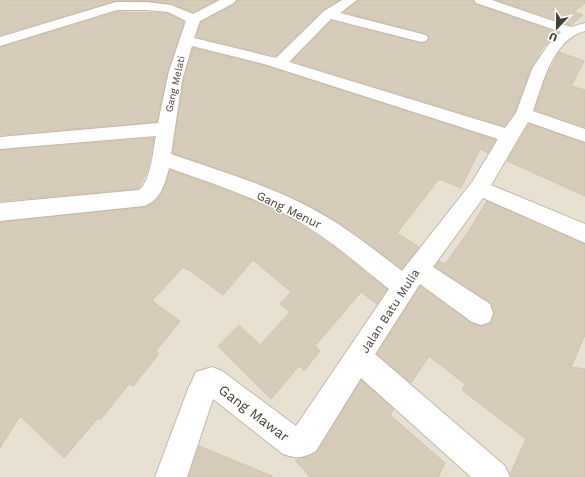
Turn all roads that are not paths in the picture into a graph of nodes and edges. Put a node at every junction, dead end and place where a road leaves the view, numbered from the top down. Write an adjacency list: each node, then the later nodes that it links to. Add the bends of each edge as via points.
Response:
1 (230, 0): 6 (street)
2 (351, 0): 5 (street)
3 (480, 0): 8 (street)
4 (116, 3): 6 (street, via 171,10); 11 (street)
5 (329, 14): 9 (street); 12 (street)
6 (193, 19): 10 (street, via 194,27)
7 (585, 27): 8 (street)
8 (570, 31): 13 (street, Jalan Batu Mulia, via 553,48 540,69)
9 (421, 38)
10 (186, 40): 12 (street); 14 (street, Gang Melati, via 178,65)
11 (0, 42)
12 (279, 64): 15 (street)
13 (524, 114): 15 (street, Jalan Batu Mulia); 16 (street)
14 (165, 129): 17 (street); 18 (street, Gang Melati)
15 (509, 136): 19 (street, Jalan Batu Mulia)
16 (585, 136)
17 (0, 143)
18 (161, 158): 20 (street, Gang Melati, via 153,191 144,198); 22 (street, Gang Menur, via 257,194 318,222)
19 (479, 188): 21 (street); 22 (street, Jalan Batu Mulia)
20 (0, 212)
21 (585, 234)
22 (410, 278): 23 (street, Gang Menur); 24 (street, Jalan Batu Mulia)
23 (482, 313)
24 (359, 358): 25 (street, Gang Mawar, via 300,443 294,443 212,382 206,382); 26 (street, Jalan Batu Mulia)
25 (171, 477)
26 (494, 477)

